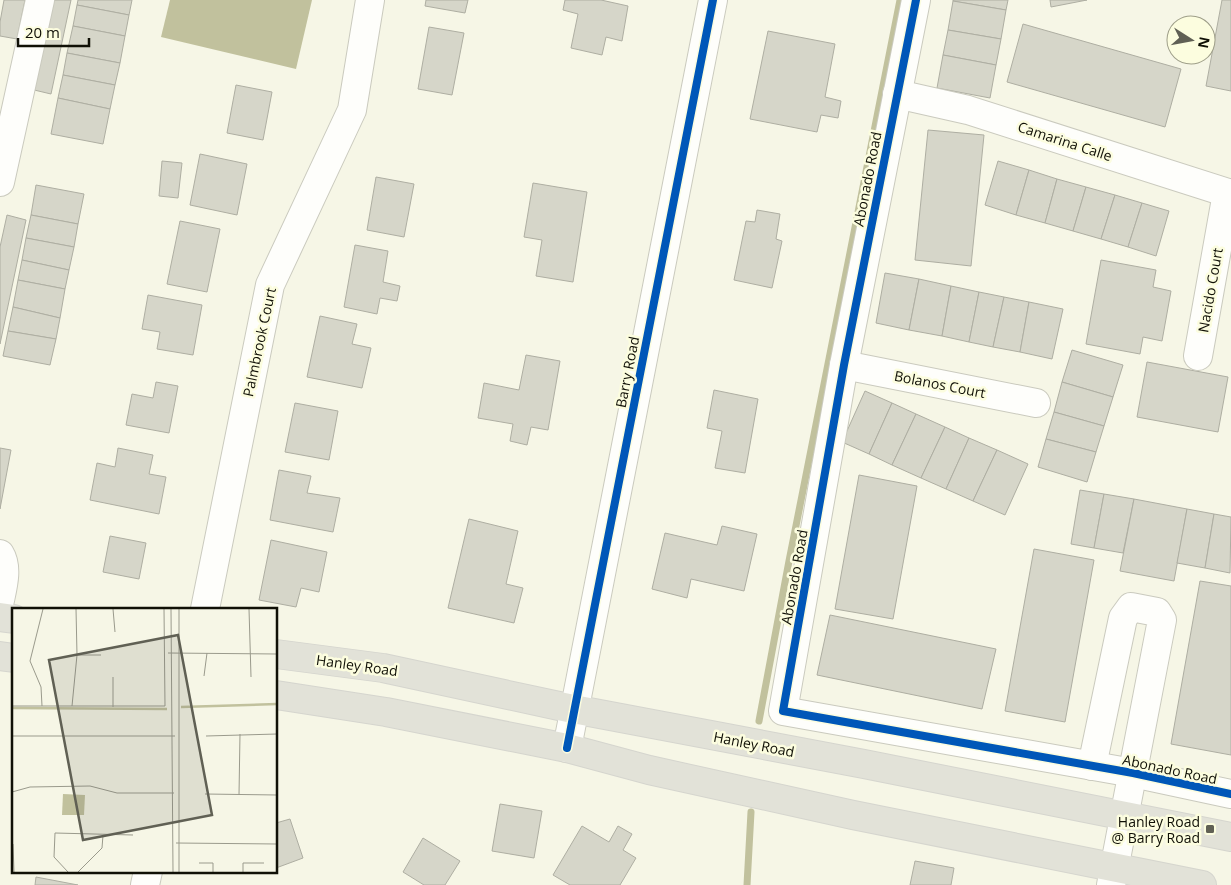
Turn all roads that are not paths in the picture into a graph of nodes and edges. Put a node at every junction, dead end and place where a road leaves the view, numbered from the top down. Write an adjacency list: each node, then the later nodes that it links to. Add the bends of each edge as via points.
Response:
1 (40, 0): 6 (street)
2 (370, 0): 14 (street, Palmbrook Court, via 352,110 270,285)
3 (713, 0): 17 (street, Barry Road)
4 (916, 0): 5 (street, Abonado Road)
5 (897, 94): 8 (street, Camarina Calle, via 968,110); 10 (street, Abonado Road)
6 (5, 132): 7 (street)
7 (0, 182)
8 (1229, 194): 9 (street, Nacido Court)
9 (1198, 356)
10 (844, 364): 11 (street, Bolanos Court); 19 (street, Abonado Road, via 783,711)
11 (1036, 403)
12 (0, 554): 13 (street, via 4,560)
13 (0, 600)
14 (205, 608)
15 (278, 654): 17 (main road, Hanley Road, via 382,668)
16 (278, 695): 18 (main road, via 386,712)
17 (573, 709): 18 (street, Barry Road); 22 (main road, Hanley Road)
18 (567, 748): 25 (main road, via 649,770)
19 (1092, 766): 20 (street, Abonado Road); 20 (street, via 1123,618 1131,607 1157,612 1162,620)
20 (1134, 774): 21 (street, Abonado Road); 22 (street, Abonado Road)
21 (1231, 794)
22 (1124, 815): 23 (main road, Hanley Road); 25 (street)
23 (1231, 837)
24 (148, 872): 26 (street)
25 (1113, 876): 27 (main road)
26 (144, 885)
27 (1202, 885)

